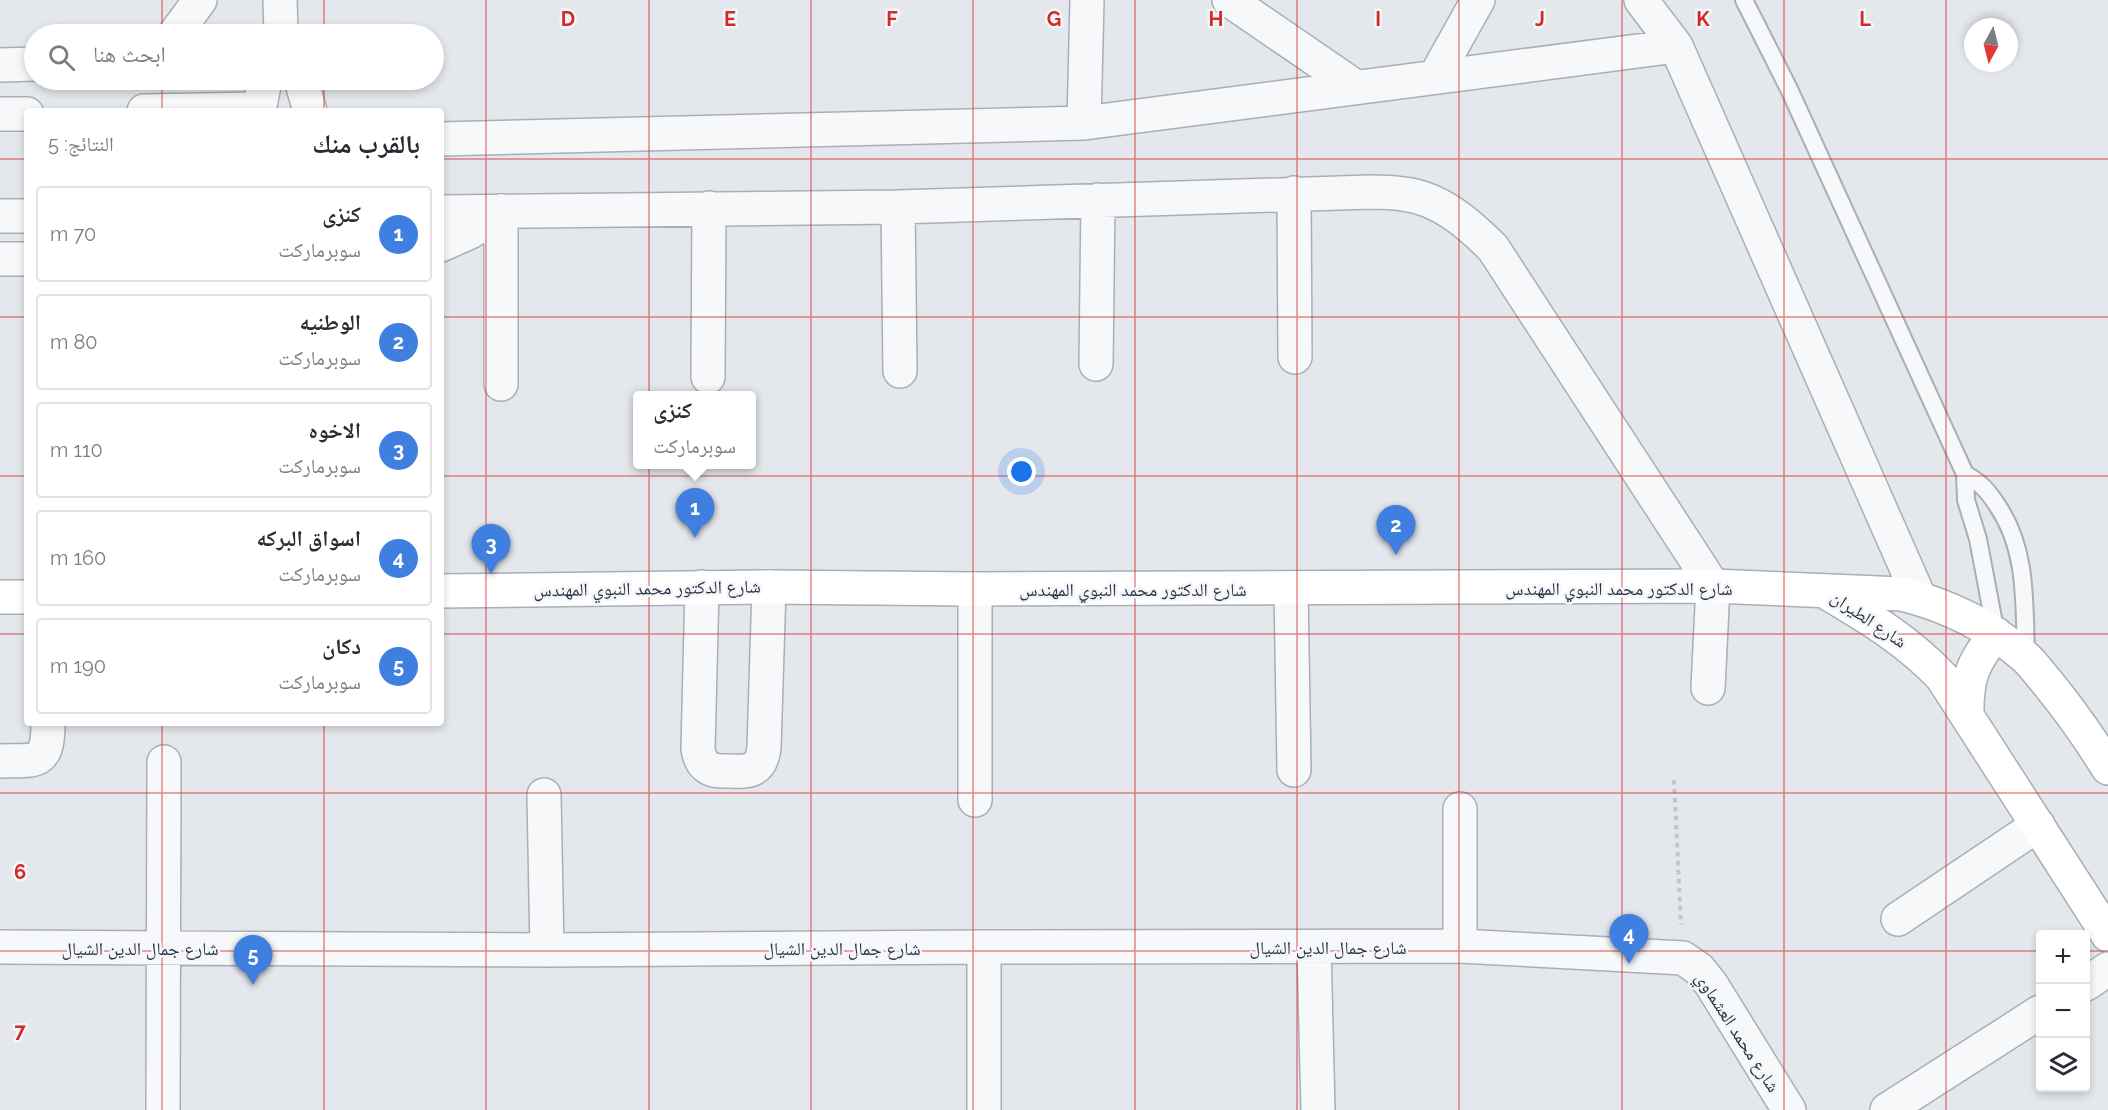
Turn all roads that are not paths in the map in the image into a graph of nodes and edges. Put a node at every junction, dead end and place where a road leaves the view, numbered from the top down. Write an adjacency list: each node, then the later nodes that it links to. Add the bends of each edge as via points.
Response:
1 (200, 0): 8 (street)
2 (280, 0): 9 (street)
3 (1087, 0): 21 (street)
4 (1229, 0): 14 (street)
5 (1479, 0): 13 (street)
6 (1641, 0): 10 (street)
7 (1744, 0): 39 (lane, via 1789,89)
8 (182, 24)
9 (281, 24)
10 (1676, 46): 13 (street); 49 (street)
11 (24, 64): 12 (street)
12 (0, 65)
13 (1435, 77): 14 (street)
14 (1356, 87): 21 (street)
15 (304, 90): 18 (street)
16 (261, 100): 17 (street)
17 (176, 108)
18 (309, 108)
19 (0, 114): 20 (street)
20 (24, 114)
21 (1084, 123): 22 (street)
22 (444, 139)
23 (1294, 193): 24 (street); 34 (street); 40 (street, via 1406,194 1439,205 1469,223 1493,248)
24 (1098, 200): 25 (street); 35 (street)
25 (898, 207): 26 (street); 36 (street)
26 (709, 208): 27 (street); 37 (street)
27 (501, 211): 28 (street); 31 (street); 38 (street)
28 (444, 212)
29 (0, 216): 30 (street)
30 (24, 216)
31 (444, 244)
32 (0, 259): 33 (street)
33 (24, 259)
34 (1296, 357)
35 (1096, 364)
36 (900, 370)
37 (708, 377)
38 (501, 384)
39 (1965, 474): 50 (lane, via 1966,500 1978,539); 51 (lane, via 1987,490 2008,521 2015,540 2023,579)
40 (1713, 586): 43 (main road, شارع الدكتور محمد النبوي المهندس); 46 (main road, شارع الدكتور محمد النبوي المهندس); 52 (street)
41 (702, 587): 42 (main road, شارع الدكتور محمد النبوي المهندس); 42 (street, via 700,758 713,770 746,772 763,759); 45 (main road, شارع الدكتور محمد النبوي المهندس)
42 (769, 587): 44 (main road, شارع الدكتور محمد النبوي المهندس)
43 (1291, 588): 44 (main road, شارع الدكتور محمد النبوي المهندس); 58 (street)
44 (975, 590): 60 (street)
45 (444, 591)
46 (1825, 592): 49 (main road, شارع الطيران, via 1902,594); 53 (main road, شارع الطيران, via 1921,654)
47 (0, 597): 48 (main road)
48 (24, 597)
49 (1920, 599): 50 (main road, شارع الطيران)
50 (1996, 634): 51 (main road, شارع الطيران); 53 (main road, via 1972,669 1966,691)
51 (2026, 658): 57 (main road, شارع الطيران, via 2085,731)
52 (1708, 688)
53 (1967, 715): 62 (main road, شارع الطيران)
54 (48, 726): 55 (street, via 46,750 40,757)
55 (0, 761)
56 (164, 762): 69 (street)
57 (2108, 768)
58 (1294, 770)
59 (544, 795): 70 (street)
60 (975, 800)
61 (1460, 809): 65 (street)
62 (2038, 825): 63 (street); 64 (main road, شارع الطيران)
63 (1898, 919)
64 (2108, 935)
65 (1460, 946): 68 (street, شارع جمال الدين الشيال); 71 (street, شارع جمال الدين الشيال)
66 (0, 947): 69 (street, شارع جمال الدين الشيال)
67 (984, 947): 68 (street, شارع جمال الدين الشيال); 70 (street, شارع جمال الدين الشيال); 76 (street)
68 (1314, 947): 77 (street)
69 (165, 948): 70 (street, شارع جمال الدين الشيال); 75 (street)
70 (547, 950)
71 (1683, 958): 78 (street, شارع محمد العشماوي, via 1700,969 1711,984)
72 (2108, 969): 73 (street)
73 (2090, 981)
74 (2036, 1015): 79 (street)
75 (164, 1110)
76 (984, 1110)
77 (1318, 1110)
78 (1789, 1110)
79 (1887, 1110)

